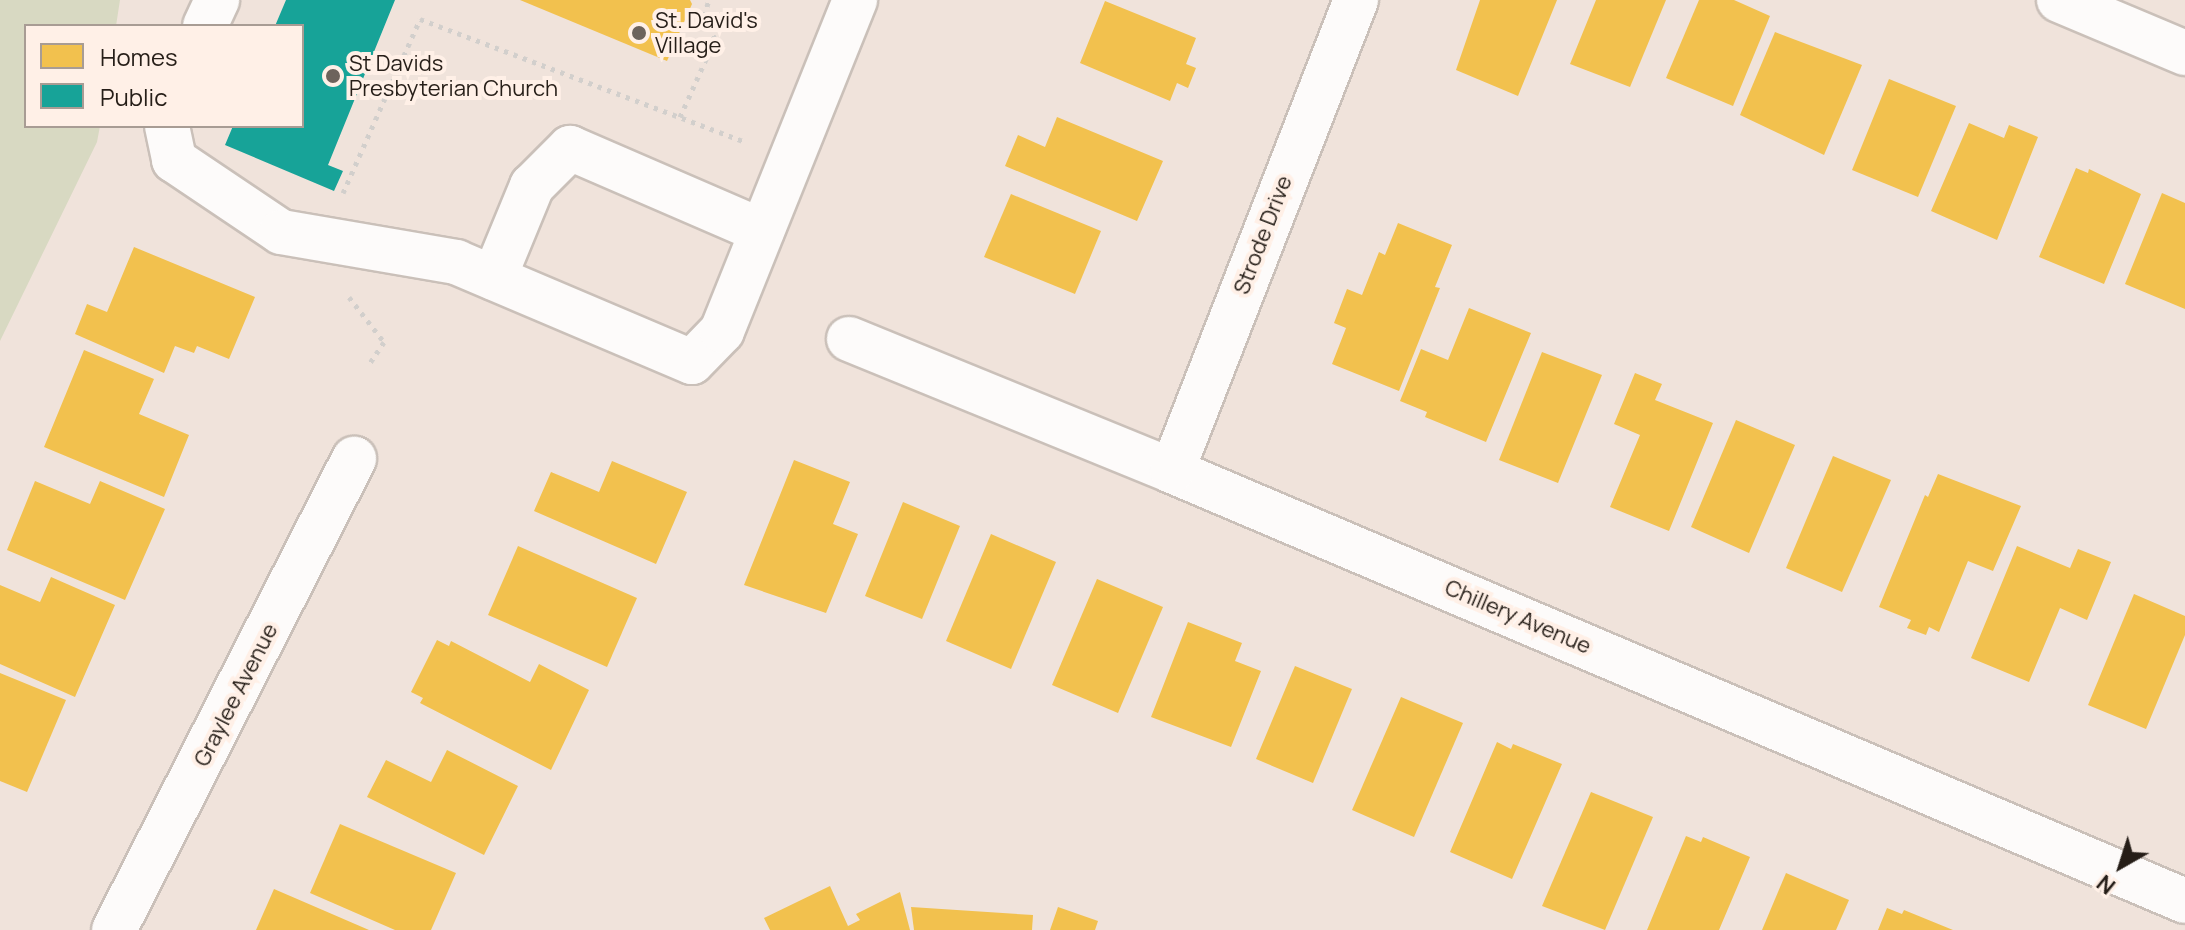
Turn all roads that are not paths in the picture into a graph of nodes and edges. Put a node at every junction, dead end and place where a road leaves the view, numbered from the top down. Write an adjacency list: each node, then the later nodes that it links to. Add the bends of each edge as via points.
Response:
1 (217, 0): 5 (street)
2 (855, 0): 8 (street)
3 (1356, 0): 12 (street, Strode Drive)
4 (2059, 0): 6 (street)
5 (206, 24)
6 (2185, 53)
7 (167, 128): 9 (street, via 174,160 281,232 456,262)
8 (762, 231): 9 (street, via 570,148 532,186); 9 (street, via 722,331 692,362)
9 (494, 278)
10 (849, 339): 12 (street, Chillery Avenue)
11 (354, 459): 14 (street, Graylee Avenue)
12 (1172, 471): 13 (street, Chillery Avenue)
13 (2185, 901)
14 (114, 930)

